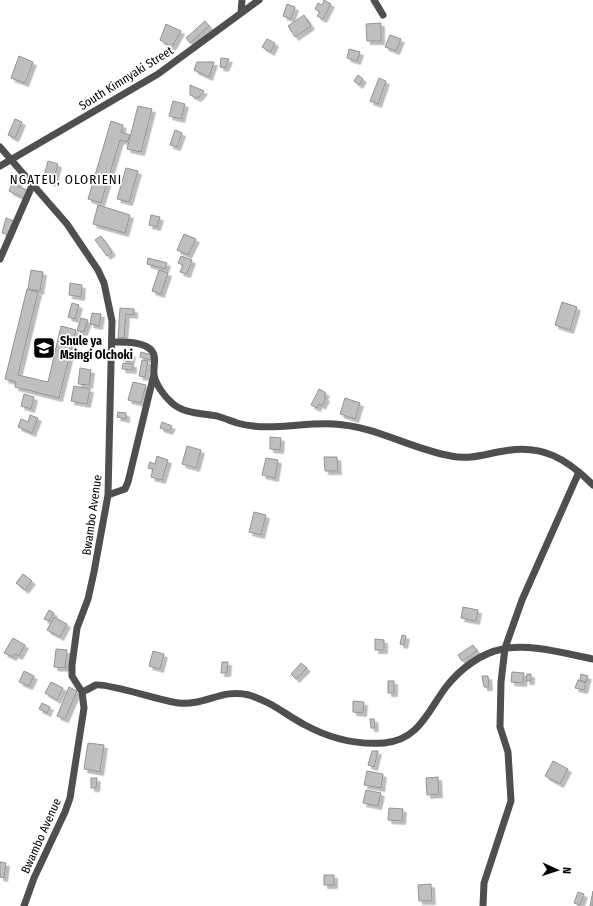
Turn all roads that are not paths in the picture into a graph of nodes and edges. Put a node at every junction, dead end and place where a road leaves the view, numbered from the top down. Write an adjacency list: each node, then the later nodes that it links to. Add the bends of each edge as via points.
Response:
1 (242, 0): 4 (street)
2 (259, 0): 4 (street, South Kimnyaki Street)
3 (374, 0): 5 (street)
4 (241, 13): 7 (street, South Kimnyaki Street, via 158,74)
5 (383, 15)
6 (0, 147): 7 (street, Bwambo Avenue)
7 (10, 160): 8 (street, South Kimnyaki Street); 9 (street, Bwambo Avenue)
8 (0, 166)
9 (32, 186): 10 (street); 11 (street, Bwambo Avenue, via 67,224 98,270 104,283 112,321)
10 (0, 259)
11 (112, 342): 12 (street, via 147,347 155,356); 15 (street, Bwambo Avenue, via 109,379)
12 (154, 373): 13 (street, via 163,393 180,408 239,424 345,425 369,430 437,453 459,457 479,457 512,450 542,452 565,460); 15 (street, via 128,482 125,489)
13 (579, 472): 14 (street); 16 (street, via 522,600)
14 (593, 485)
15 (108, 495): 18 (street, Bwambo Avenue, via 88,599 77,628 73,651 72,676)
16 (505, 648): 17 (street, via 539,648); 18 (street, via 489,653 459,673 440,695 425,720 411,734 385,743 352,742 331,736 305,725 268,702 233,692 196,703 180,704 96,685); 20 (street, via 500,727 508,752 511,801 484,883)
17 (593, 659)
18 (82, 692): 19 (street, Bwambo Avenue, via 84,708 70,798)
19 (24, 906)
20 (483, 906)

